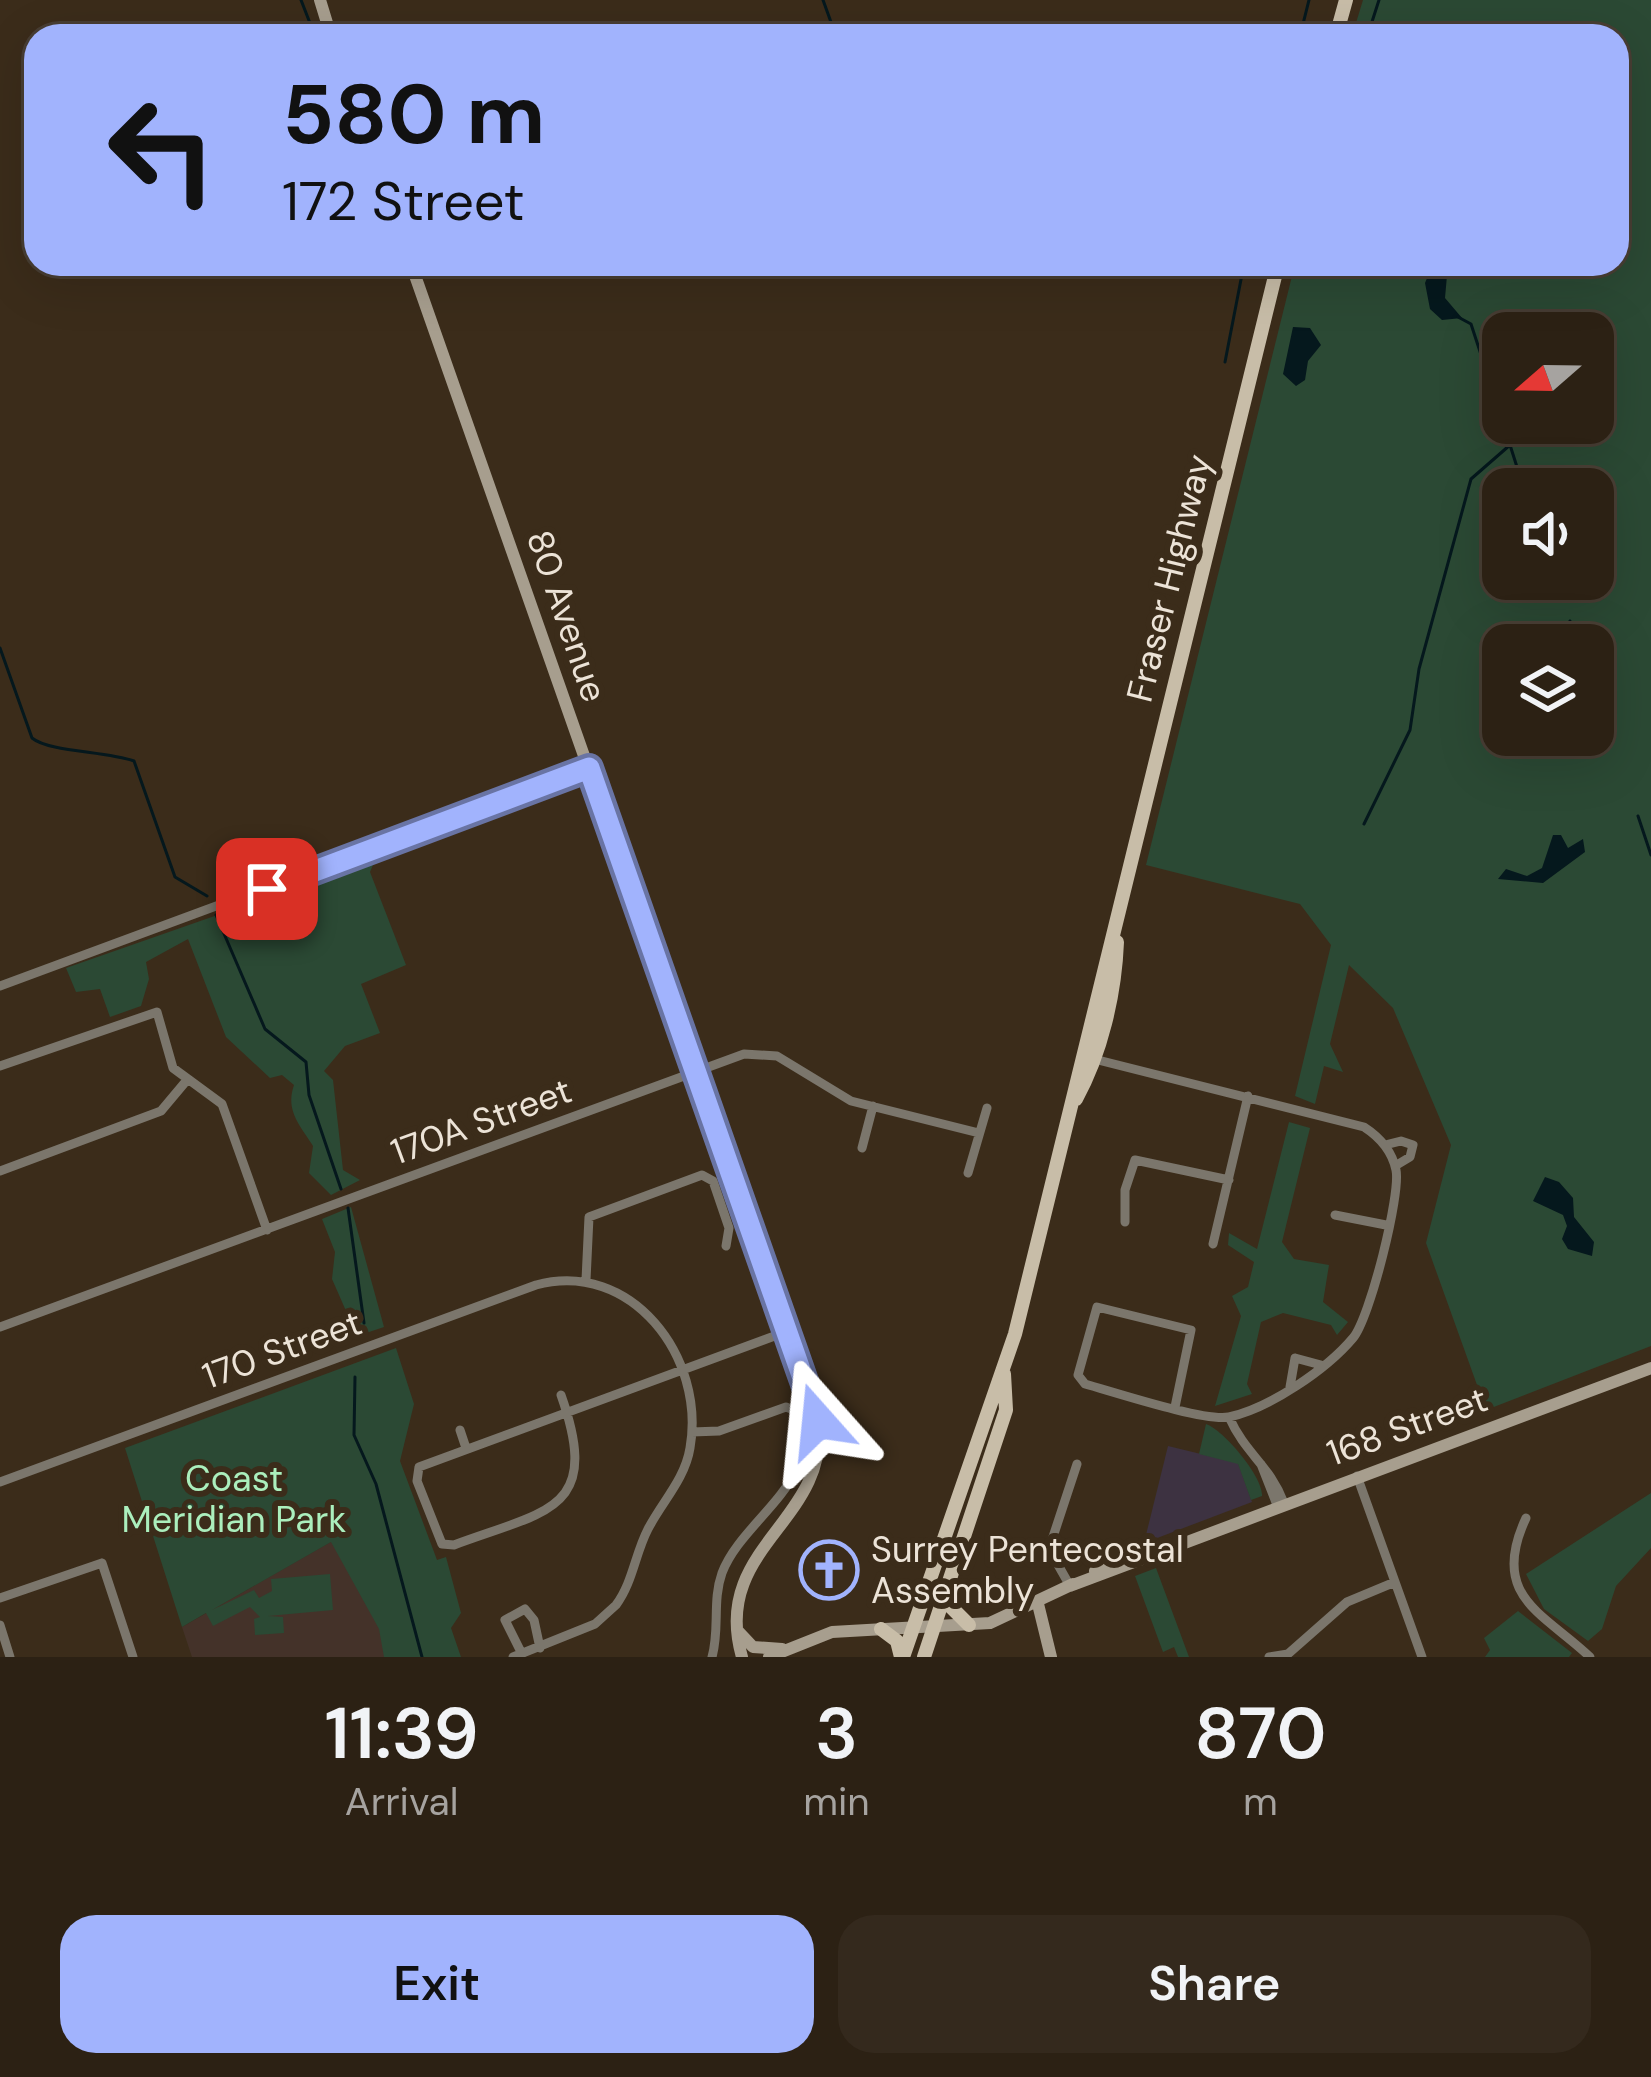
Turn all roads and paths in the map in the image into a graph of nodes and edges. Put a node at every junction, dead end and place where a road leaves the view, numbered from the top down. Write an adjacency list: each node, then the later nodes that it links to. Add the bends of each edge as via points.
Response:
1 (415, 276): 3 (main road, 80 Avenue)
2 (1275, 276): 4 (main road, Fraser Highway)
3 (589, 768): 6 (street); 10 (main road, 80 Avenue)
4 (1119, 908): 5 (main road, Fraser Highway); 7 (main road, Fraser Highway)
5 (1101, 978): 7 (main road); 15 (main road, Fraser Highway)
6 (0, 986)
7 (1104, 1019): 8 (main road, Fraser Highway)
8 (1094, 1059): 12 (street); 15 (main road, Fraser Highway)
9 (0, 1066): 11 (street, via 157,1012 169,1061)
10 (697, 1070): 13 (street, 170A Street, via 770,1054); 26 (street, 170A Street); 31 (main road, 80 Avenue)
11 (187, 1080): 20 (street, via 160,1111); 26 (street, via 222,1104)
12 (1248, 1096): 17 (street, via 1364,1127); 22 (street)
13 (873, 1106): 16 (street, 170A Street); 18 (street)
14 (987, 1108): 16 (street)
15 (1067, 1115): 33 (main road, Fraser Highway)
16 (979, 1132): 21 (street)
17 (1385, 1145): 19 (street); 19 (street, via 1414,1145)
18 (862, 1148)
19 (1395, 1166): 25 (street)
20 (0, 1171)
21 (968, 1173)
22 (1229, 1180): 24 (street, via 1135,1160); 27 (street)
23 (1335, 1215): 25 (street)
24 (1125, 1222)
25 (1386, 1225): 32 (street, via 1375,1297 1350,1342)
26 (267, 1230): 30 (street, 170A Street)
27 (1213, 1244)
28 (726, 1246): 29 (street, via 729,1228 707,1175 589,1216)
29 (586, 1280): 35 (street, 170 Street, via 648,1313); 46 (street, 170 Street, via 536,1285)
30 (0, 1327)
31 (788, 1331): 35 (street); 54 (main road, 80 Avenue, via 818,1421 818,1457 802,1498 748,1567)
32 (1321, 1364): 36 (street); 36 (street, via 1295,1358)
33 (1004, 1368): 52 (main road, Fraser Highway, via 1006,1410); 58 (main road, Fraser Highway)
34 (1651, 1368): 45 (main road, 168 Street)
35 (679, 1370): 39 (street); 42 (street)
36 (1290, 1388): 40 (street)
37 (561, 1395): 39 (street)
38 (1175, 1408): 38 (street, via 1191,1330 1097,1307 1080,1380); 40 (street)
39 (566, 1411): 43 (street); 43 (street, via 578,1461 562,1498 444,1545 417,1469)
40 (1229, 1417): 47 (street)
41 (460, 1430): 43 (street)
42 (692, 1432): 61 (street, via 684,1471 646,1533 621,1598 598,1622); 62 (street, via 786,1407 800,1429 790,1485 722,1574)
43 (466, 1448)
44 (1077, 1464): 50 (street, via 1049,1549)
45 (1357, 1476): 47 (main road, 168 Street); 49 (street)
46 (0, 1481)
47 (1281, 1504): 50 (main road, 168 Street)
48 (1526, 1519): 74 (street, via 1515,1554 1522,1597 1541,1622)
49 (1394, 1582): 64 (street, via 1347,1602); 73 (street)
50 (1070, 1586): 53 (main road, 168 Street)
51 (0, 1598): 66 (street, via 104,1559)
52 (943, 1599): 56 (main road); 57 (main road, Fraser Highway)
53 (1038, 1604): 56 (main road, 168 Street); 71 (main road)
54 (735, 1623): 60 (main road, via 753,1646); 67 (main road, 80 Avenue)
55 (0, 1625): 65 (street)
56 (969, 1625): 57 (main road, 168 Street)
57 (933, 1627): 58 (main road, 168 Street); 70 (main road, Fraser Highway)
58 (914, 1628): 59 (main road, 168 Street); 69 (main road, Fraser Highway)
59 (881, 1629): 60 (main road, 168 Street, via 820,1634); 69 (main road)
60 (784, 1648): 68 (main road, 168 Street)
61 (539, 1651): 63 (street); 63 (street, via 525,1609 505,1621)
62 (713, 1654)
63 (518, 1655)
64 (1289, 1656): 72 (street)
65 (10, 1657)
66 (134, 1657)
67 (742, 1657)
68 (769, 1657)
69 (902, 1657)
70 (923, 1657)
71 (1051, 1657)
72 (1269, 1657)
73 (1422, 1657)
74 (1590, 1657)

